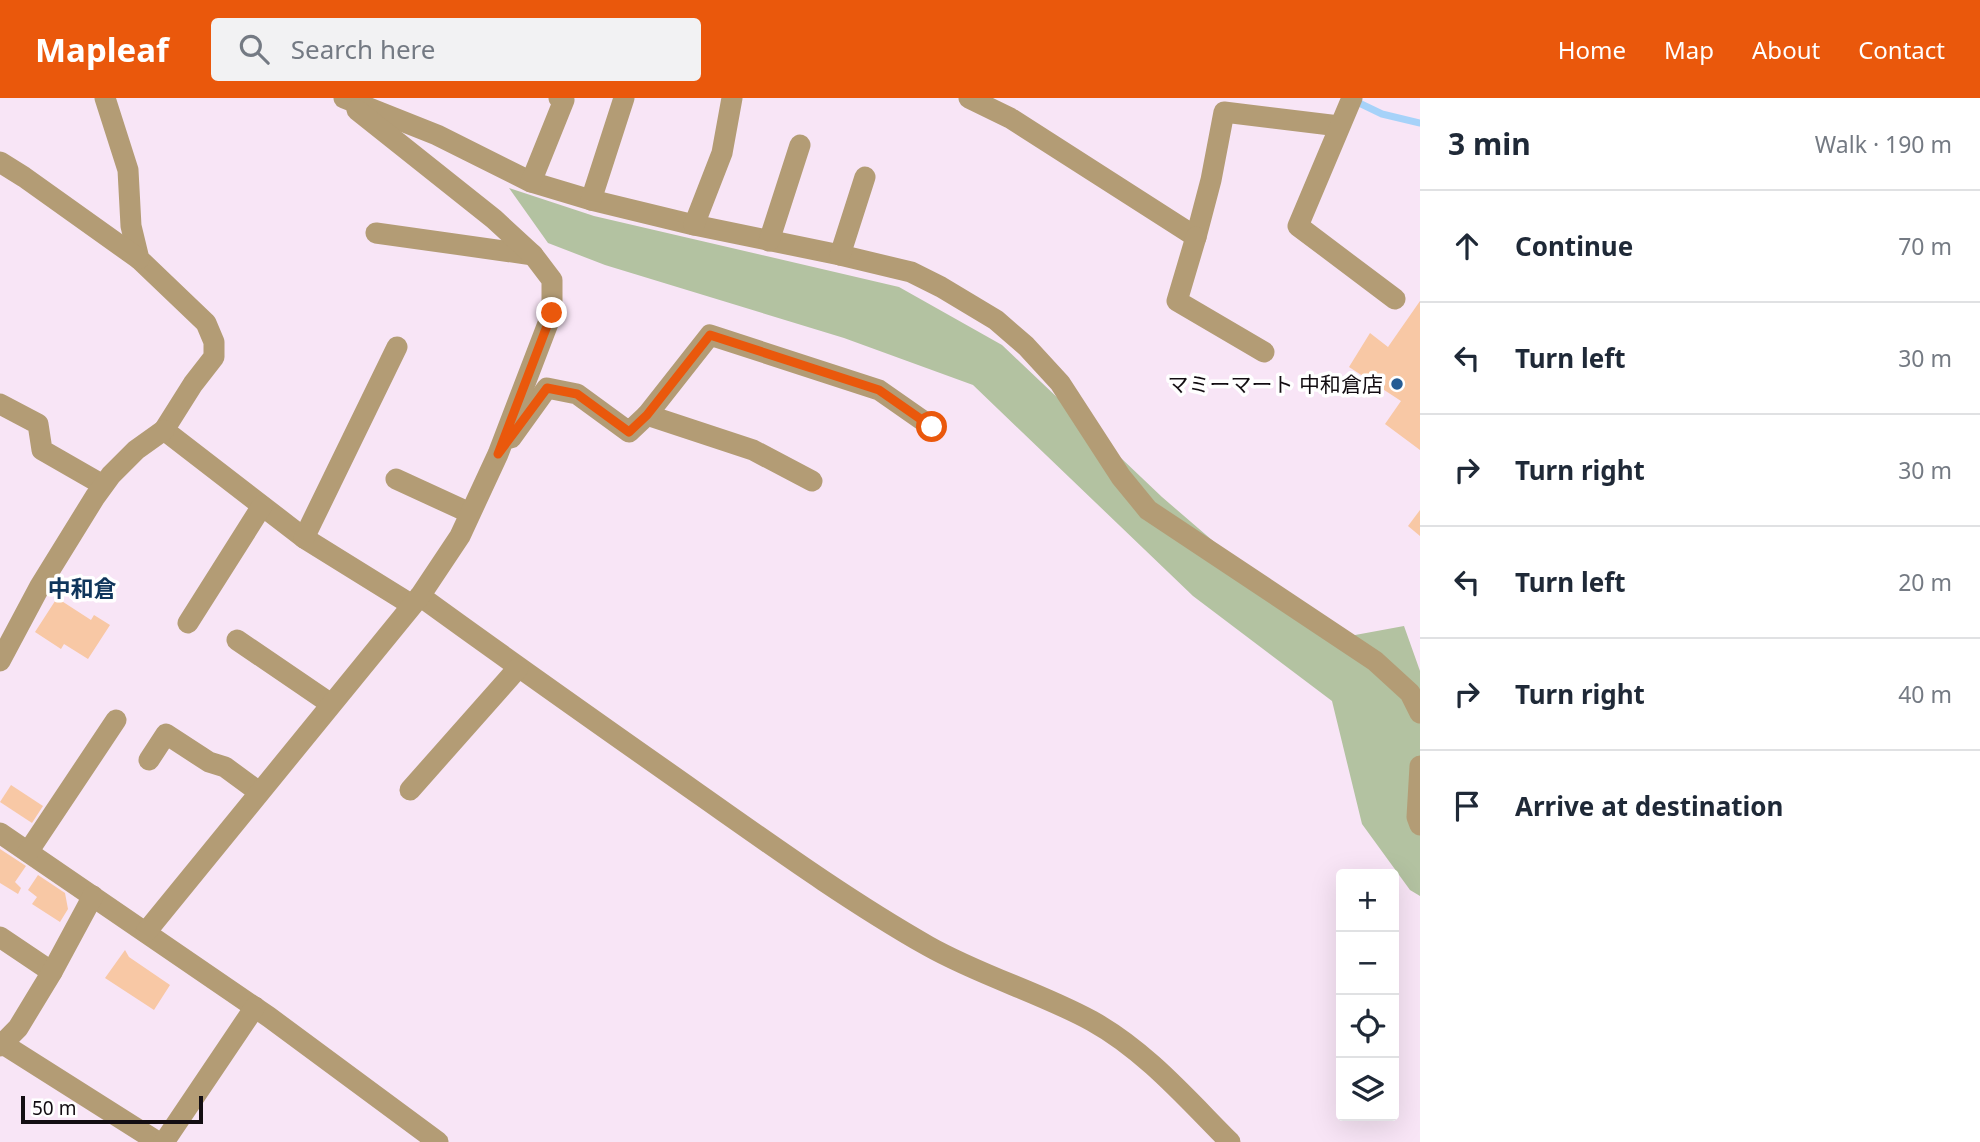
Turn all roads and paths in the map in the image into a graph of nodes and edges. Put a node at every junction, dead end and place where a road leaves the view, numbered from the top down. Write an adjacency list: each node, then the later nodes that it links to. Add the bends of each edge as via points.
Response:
1 (105, 98): 20 (street, via 128,170 131,226)
2 (345, 98): 12 (street, via 437,135); 18 (street)
3 (559, 98): 12 (street, via 564,100)
4 (624, 98): 13 (street)
5 (732, 98): 14 (street, via 722,153)
6 (969, 98): 16 (street, via 1010,118)
7 (1352, 98): 8 (street)
8 (1339, 126): 16 (street, via 1224,112); 21 (street, via 1298,226)
9 (800, 145): 17 (street)
10 (0, 162): 20 (street)
11 (865, 177): 19 (street)
12 (531, 182): 13 (street)
13 (591, 200): 14 (street)
14 (694, 225): 17 (street)
15 (376, 233): 18 (street)
16 (1196, 237): 23 (street, via 1177,301)
17 (769, 241): 19 (street)
18 (533, 255): 28 (street, via 552,279 552,313)
19 (840, 255): 41 (street, via 911,272 996,320 1060,383 1148,510 1375,661 1410,693)
20 (139, 259): 27 (street, via 206,323 214,342 214,357)
21 (1395, 299)
22 (397, 347): 34 (street)
23 (1264, 352)
24 (0, 404): 31 (street, via 38,424 42,450)
25 (647, 415): 26 (street, via 710,335 879,390); 28 (street, via 629,432 577,394 547,388); 30 (street, via 753,450)
26 (932, 427)
27 (164, 430): 31 (street, via 136,450); 32 (street)
28 (498, 454): 33 (street)
29 (396, 479): 33 (street)
30 (812, 481)
31 (103, 485): 38 (street)
32 (262, 506): 34 (street); 36 (street)
33 (470, 513): 35 (street, via 460,536)
34 (304, 538): 35 (street)
35 (416, 600): 39 (street); 40 (street)
36 (188, 622)
37 (237, 640): 40 (street)
38 (0, 661)
39 (518, 668): 45 (street); 59 (street, via 737,821 929,946 1093,1021 1185,1093)
40 (331, 704): 46 (street)
41 (1420, 713)
42 (116, 720): 49 (street)
43 (149, 761): 46 (street, via 166,734)
44 (1420, 766): 47 (street)
45 (410, 790)
46 (259, 792): 51 (street)
47 (1420, 825)
48 (0, 833): 49 (street)
49 (28, 852): 50 (street)
50 (93, 897): 51 (street); 53 (street)
51 (146, 932): 54 (street)
52 (0, 937): 53 (street)
53 (52, 972): 55 (street, via 18,1028)
54 (255, 1007): 57 (street); 58 (street)
55 (1, 1044): 56 (street)
56 (158, 1142)
57 (164, 1142)
58 (438, 1142)
59 (1230, 1142)

